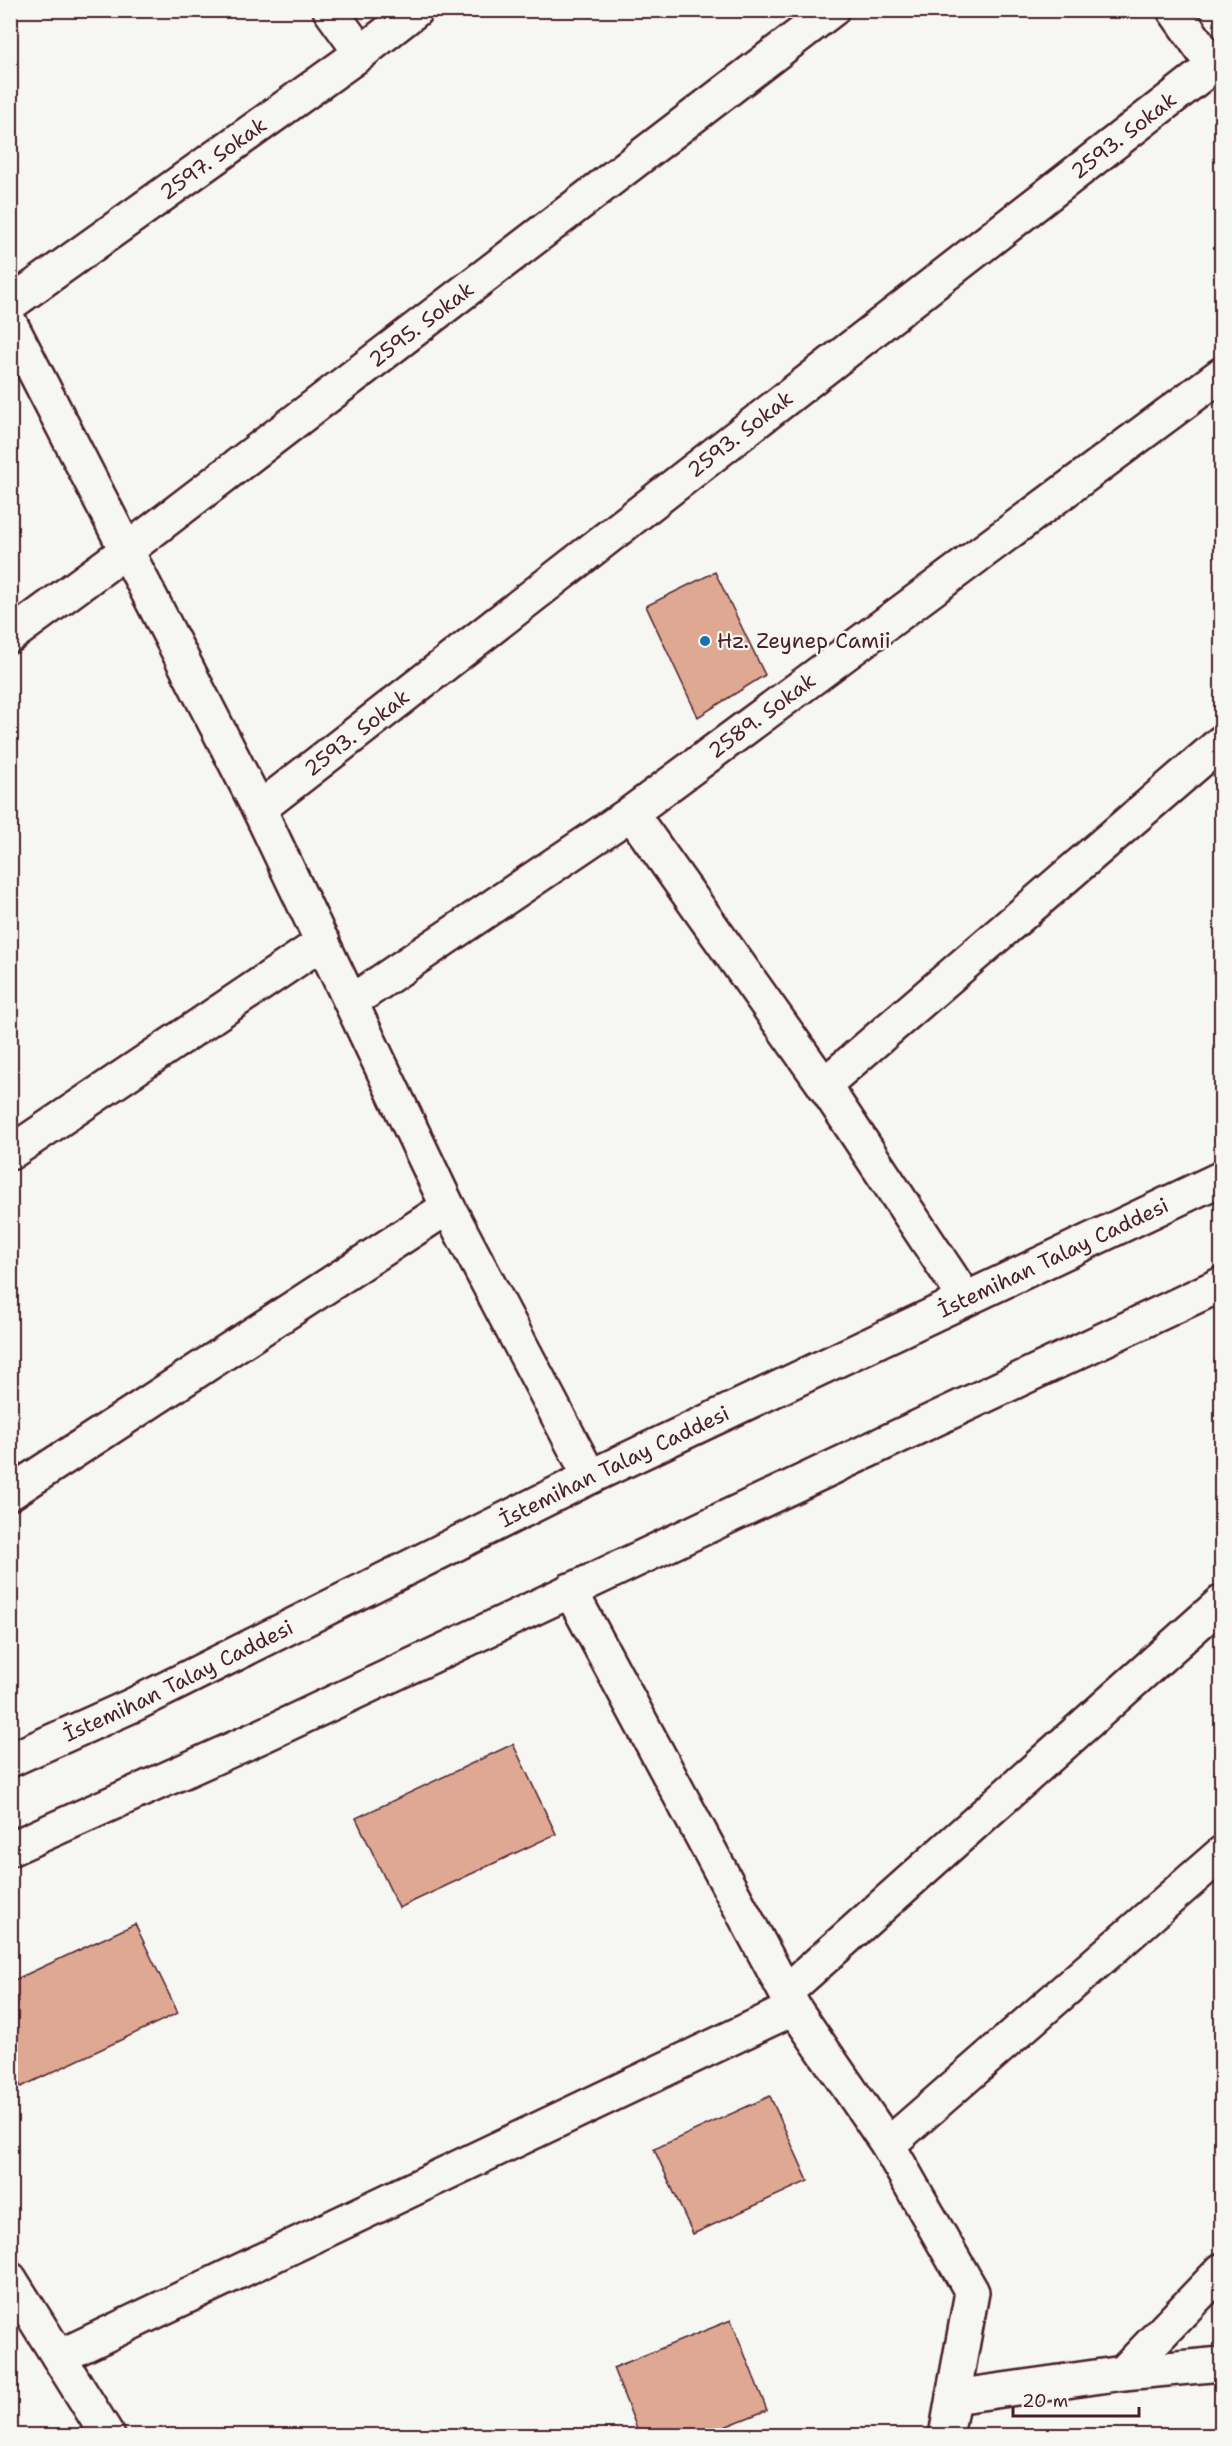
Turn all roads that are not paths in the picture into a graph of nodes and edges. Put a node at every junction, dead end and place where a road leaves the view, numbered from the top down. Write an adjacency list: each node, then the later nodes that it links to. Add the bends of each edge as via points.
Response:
1 (330, 10): 5 (street)
2 (416, 10): 5 (street, 2597. Sokak)
3 (832, 10): 10 (street, 2595. Sokak)
4 (1174, 10): 6 (street)
5 (361, 53): 7 (street, 2597. Sokak)
6 (1217, 62): 13 (street, 2593. Sokak)
7 (10, 304)
8 (10, 323): 10 (street)
9 (1221, 374): 14 (street, 2589. Sokak)
10 (128, 550): 11 (street, 2595. Sokak); 13 (street)
11 (10, 636)
12 (1221, 742): 17 (street)
13 (259, 809): 15 (street)
14 (631, 813): 16 (street, 2589. Sokak); 17 (street)
15 (323, 942): 16 (street); 18 (street)
16 (351, 1002): 20 (street)
17 (824, 1085): 22 (street)
18 (10, 1153)
19 (1221, 1178): 22 (street, İstemihan Talay Caddesi)
20 (448, 1207): 23 (street); 24 (street)
21 (1221, 1284): 25 (street)
22 (965, 1298): 23 (street, İstemihan Talay Caddesi)
23 (590, 1477): 27 (street, İstemihan Talay Caddesi, via 132,1705)
24 (10, 1493)
25 (570, 1590): 28 (street); 30 (street)
26 (1221, 1602): 30 (street)
27 (10, 1760)
28 (10, 1849)
29 (1221, 1853): 31 (street)
30 (790, 2000): 31 (street); 34 (street)
31 (888, 2145): 37 (street, via 972,2292)
32 (1221, 2270): 36 (street)
33 (10, 2279): 34 (street)
34 (59, 2356): 38 (street)
35 (1221, 2364): 36 (street)
36 (1123, 2373): 37 (street)
37 (953, 2397): 39 (street)
38 (108, 2436)
39 (946, 2436)

